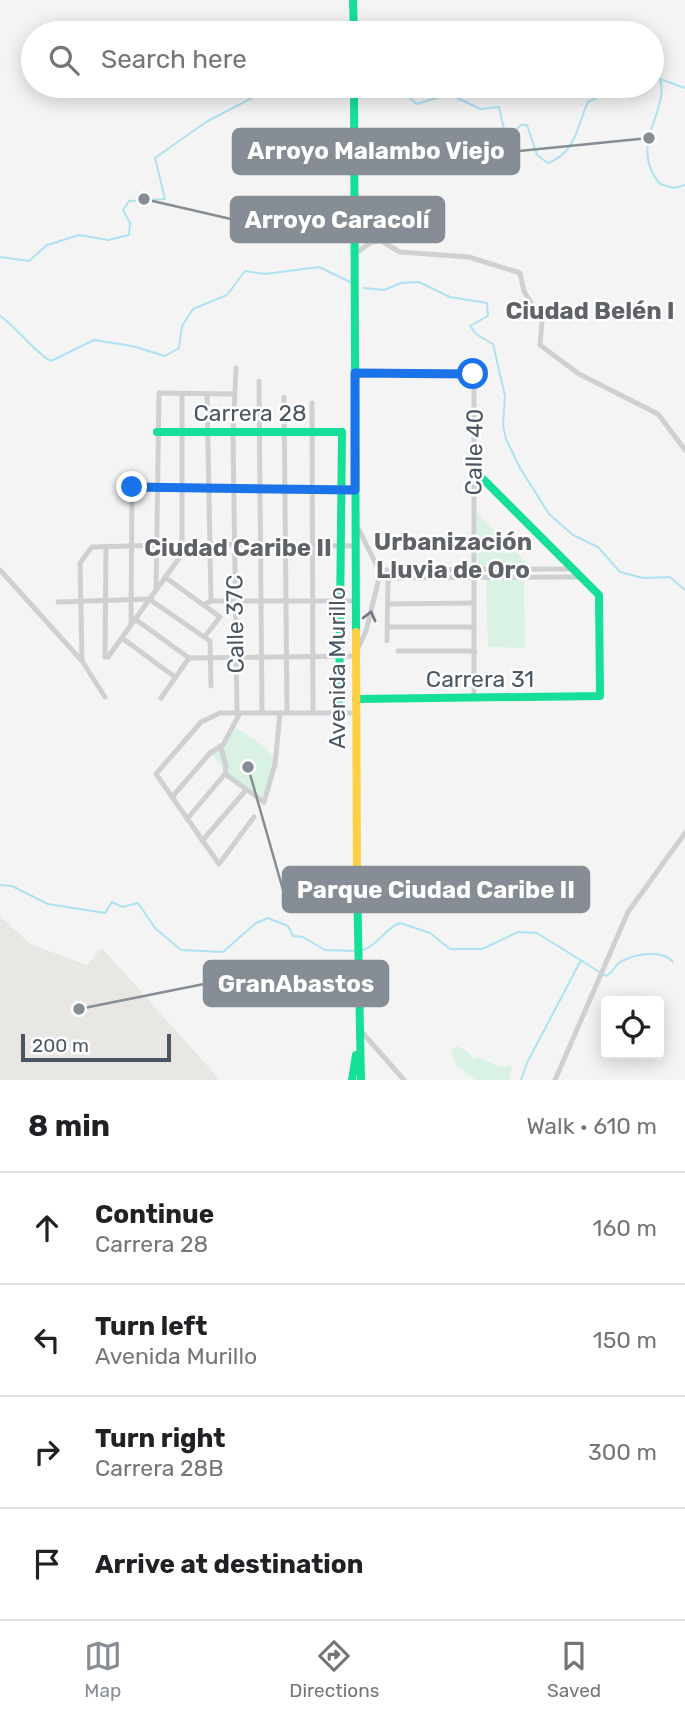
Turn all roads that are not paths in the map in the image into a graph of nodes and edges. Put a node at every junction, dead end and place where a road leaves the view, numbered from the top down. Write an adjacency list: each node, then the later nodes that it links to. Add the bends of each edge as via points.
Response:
1 (353, 0): 2 (main road)
2 (354, 21)
3 (354, 98): 4 (main road, Avenida Murillo)
4 (356, 253): 6 (main road, Avenida Murillo); 20 (street, via 381,241 401,252 491,262 517,271 542,322 540,345 579,374 658,414)
5 (236, 368): 10 (street, Calle 37C)
6 (355, 373): 21 (street, Calle 40, via 474,375); 30 (main road, Avenida Murillo)
7 (259, 381): 19 (street)
8 (182, 394): 9 (street); 13 (street, via 159,393); 14 (street)
9 (207, 394): 10 (street); 17 (street)
10 (234, 394): 18 (street, Calle 37C)
11 (284, 397): 15 (street)
12 (312, 403): 16 (street)
13 (157, 432): 14 (main road, Carrera 28); 22 (street)
14 (181, 432): 17 (main road, Carrera 28); 23 (street)
15 (284, 432): 16 (main road, Carrera 28); 19 (main road, Carrera 28); 27 (street)
16 (311, 432): 28 (street); 29 (main road, Carrera 28, via 342,432)
17 (207, 433): 18 (main road, Carrera 28); 24 (street)
18 (233, 433): 19 (main road, Carrera 28); 25 (street, Calle 37C)
19 (259, 433): 26 (street)
20 (685, 450)
21 (474, 470): 43 (main road); 47 (street, Calle 40)
22 (156, 488): 23 (street); 32 (street, via 132,487); 33 (street)
23 (181, 488): 24 (street); 34 (street)
24 (208, 488): 25 (street); 35 (street)
25 (234, 488): 26 (street); 36 (street, Calle 37C)
26 (260, 489): 27 (street); 37 (street)
27 (285, 489): 28 (street); 39 (street)
28 (311, 490): 29 (street); 40 (street)
29 (342, 490): 30 (street); 42 (main road)
30 (355, 490): 31 (main road, Avenida Murillo)
31 (356, 523): 41 (main road, Avenida Murillo); 45 (street)
32 (131, 544): 33 (street); 38 (street); 54 (street)
33 (156, 544): 34 (street); 52 (street)
34 (183, 544): 35 (street); 48 (street, via 182,554)
35 (208, 544): 36 (street); 56 (street)
36 (234, 544): 37 (street); 62 (street, Calle 37C)
37 (260, 545): 39 (street); 63 (street)
38 (106, 546): 55 (street); 61 (street, via 88,550 80,563)
39 (286, 546): 40 (street); 57 (street)
40 (311, 546): 42 (street); 64 (street)
41 (356, 546): 42 (street); 59 (main road, Avenida Murillo)
42 (341, 547): 58 (main road)
43 (571, 569): 47 (street); 49 (main road)
44 (0, 570): 84 (street)
45 (379, 570): 46 (street); 50 (street)
46 (388, 570): 47 (street); 51 (street)
47 (474, 573): 49 (street); 51 (street); 65 (street, Calle 40)
48 (165, 577): 52 (street); 66 (street)
49 (579, 577): 88 (main road, Carrera 31, via 599,595 599,698)
50 (379, 578): 51 (street); 76 (street, one-way to 50)
51 (388, 578): 67 (street)
52 (156, 589): 53 (street)
53 (149, 599): 54 (street); 68 (street); 71 (street)
54 (132, 600): 55 (street); 68 (street)
55 (105, 601): 61 (street); 72 (street, via 107,657)
56 (211, 601): 62 (street); 66 (street)
57 (286, 601): 63 (street); 64 (street); 78 (street)
58 (342, 601): 59 (street); 64 (street); 80 (main road)
59 (356, 601): 76 (main road, Avenida Murillo)
60 (58, 602): 61 (street)
61 (80, 602): 84 (street)
62 (235, 602): 63 (street); 82 (street, Calle 37C)
63 (261, 602): 83 (street)
64 (311, 602): 79 (street)
65 (474, 603): 67 (street); 69 (street, Calle 40)
66 (203, 604): 71 (street, via 219,617)
67 (388, 604): 70 (street)
68 (133, 622): 72 (street); 81 (street)
69 (474, 627): 70 (street); 75 (street, Calle 40)
70 (387, 628): 73 (street)
71 (205, 636): 77 (street)
72 (122, 638): 85 (street)
73 (387, 641)
74 (398, 651): 75 (street)
75 (474, 651): 88 (street, Calle 40)
76 (356, 654): 80 (street); 90 (main road, Avenida Murillo)
77 (212, 657): 81 (street); 82 (street); 86 (street)
78 (287, 657): 79 (street); 83 (street); 96 (street)
79 (312, 657): 80 (street); 91 (street)
80 (341, 657): 92 (main road)
81 (190, 658): 85 (street)
82 (236, 658): 83 (street); 93 (street, Calle 37C)
83 (261, 658): 94 (street)
84 (82, 661): 87 (street)
85 (175, 677): 89 (street)
86 (211, 686)
87 (105, 697)
88 (474, 697): 90 (main road, Carrera 31)
89 (161, 698)
90 (356, 699): 97 (main road, Avenida Murillo)
91 (313, 712): 92 (street); 96 (street)
92 (339, 712): 97 (street)
93 (238, 713): 94 (street); 98 (street); 101 (street, via 214,715 191,731 156,774)
94 (262, 713): 95 (street)
95 (280, 713): 96 (street); 100 (street, via 276,762 264,802)
96 (287, 713)
97 (356, 713): 106 (main road, Avenida Murillo)
98 (220, 746): 99 (street); 101 (street)
99 (225, 774): 100 (street); 103 (street)
100 (246, 790): 105 (street)
101 (172, 797): 103 (street)
102 (254, 817): 105 (street, via 219,864)
103 (187, 820): 105 (street)
104 (685, 833): 111 (street, via 628,912)
105 (202, 841)
106 (359, 1028): 107 (main road, Avenida Murillo); 110 (street)
107 (359, 1040): 108 (main road, Avenida Murillo); 109 (main road, Avenida Murillo)
108 (352, 1080)
109 (361, 1080)
110 (404, 1080)
111 (555, 1080)

